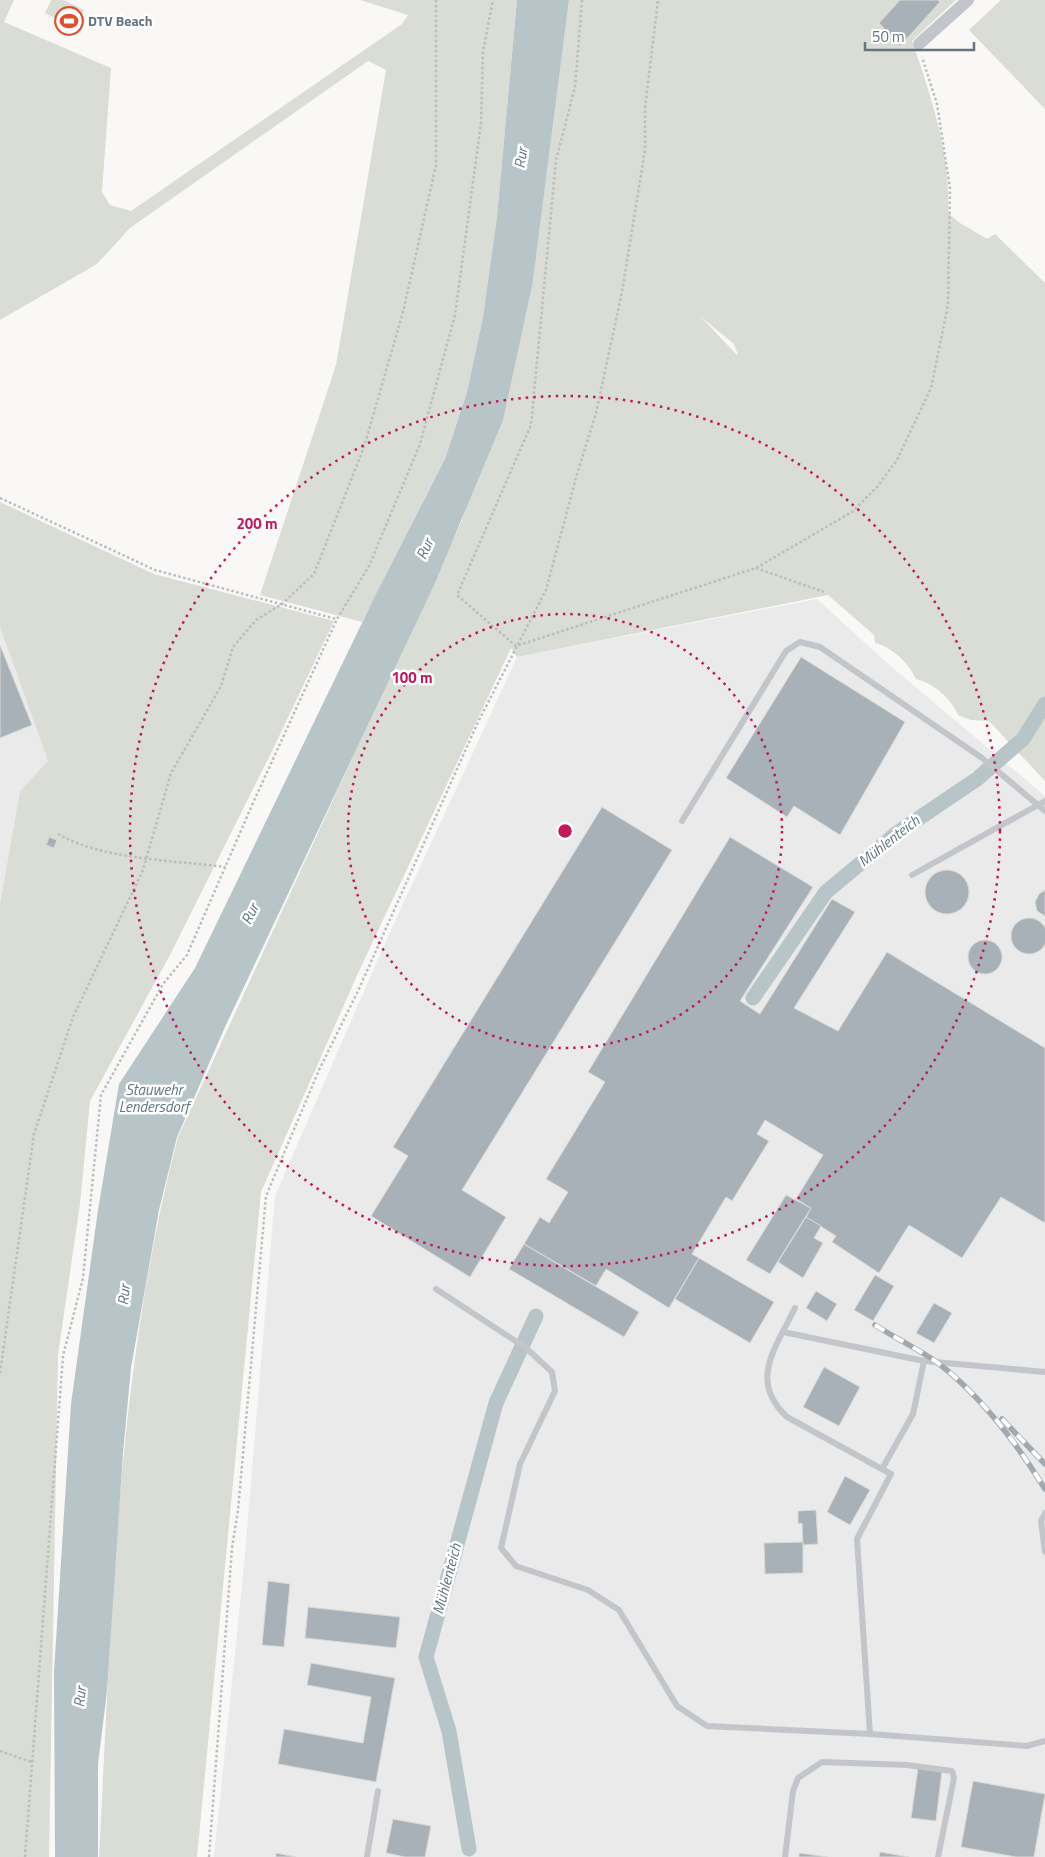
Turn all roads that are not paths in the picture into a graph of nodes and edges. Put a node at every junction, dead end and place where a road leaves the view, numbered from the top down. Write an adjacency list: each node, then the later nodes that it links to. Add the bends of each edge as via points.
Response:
1 (968, 0): 2 (street)
2 (918, 44)
3 (1045, 801): 4 (lane)
4 (1036, 804): 5 (lane); 6 (lane, via 982,758 820,647 800,642 786,651); 7 (lane)
5 (1045, 811)
6 (682, 821)
7 (912, 875)
8 (436, 1289): 16 (lane, via 526,1348 552,1372 555,1391 520,1464 501,1548 516,1566 588,1590 619,1610 677,1706 706,1726)
9 (795, 1308): 10 (lane)
10 (783, 1332): 11 (lane); 13 (lane, via 768,1367 767,1388 774,1405 786,1417)
11 (924, 1361): 12 (lane); 13 (lane, via 913,1414)
12 (1045, 1372)
13 (882, 1469): 16 (lane, via 890,1474 857,1539)
14 (1045, 1513): 15 (lane, via 1041,1521)
15 (1045, 1552)
16 (870, 1734): 17 (lane, via 1027,1746)
17 (1045, 1741)
18 (378, 1792): 19 (lane)
19 (367, 1857)
20 (784, 1857): 21 (lane, via 793,1791 798,1778 822,1762 907,1764 952,1771 954,1778)
21 (938, 1857)

